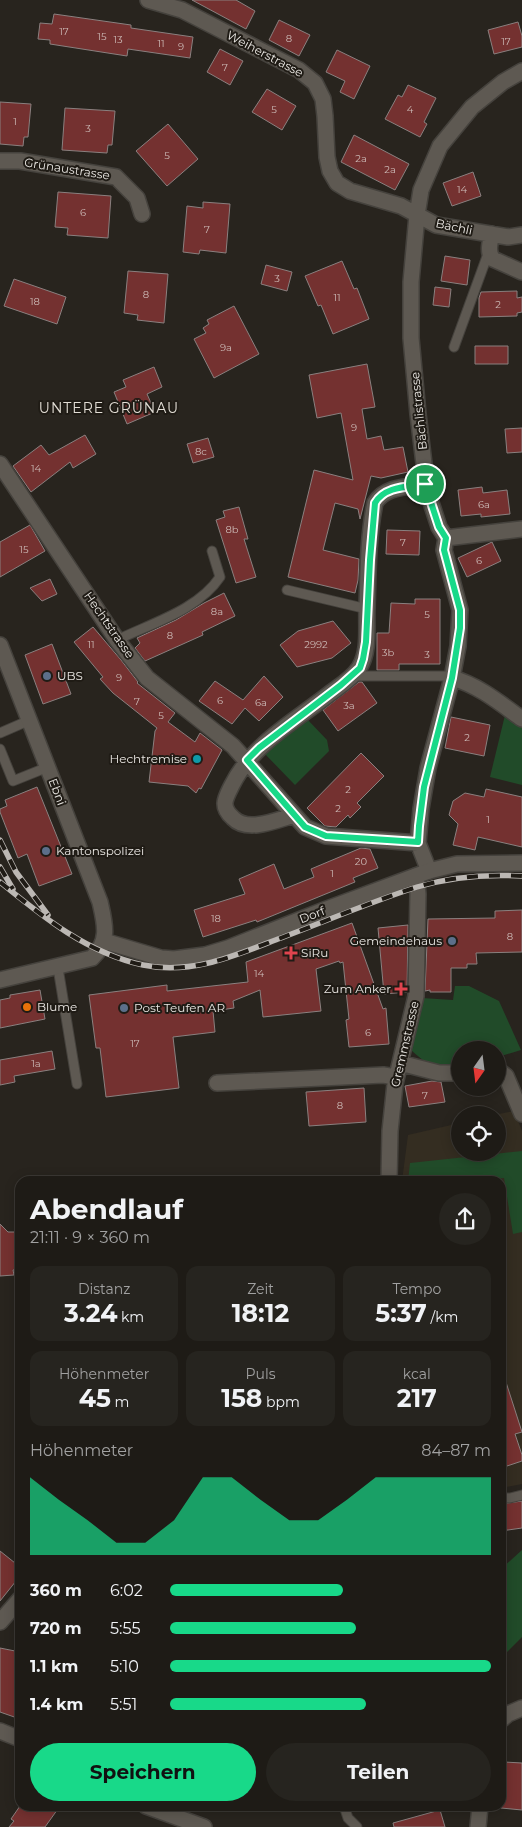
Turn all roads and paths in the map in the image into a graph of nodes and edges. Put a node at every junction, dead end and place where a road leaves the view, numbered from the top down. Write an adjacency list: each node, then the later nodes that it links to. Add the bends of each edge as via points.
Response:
1 (148, 0): 5 (street, Weiherstrasse, via 182,10 299,70 315,82 323,99 330,171 337,182 350,191 401,206)
2 (522, 71): 5 (street, Bächlistrasse, via 472,107 440,146 421,190)
3 (0, 161): 4 (street, Grünaustrasse, via 20,161 116,177 137,198)
4 (142, 214)
5 (417, 215): 6 (street, Bächli, via 436,225); 12 (street, Bächlistrasse, via 411,282 411,338)
6 (492, 234): 7 (street, Bächli); 8 (street)
7 (522, 235)
8 (489, 250): 9 (street, via 493,259); 10 (lane)
9 (522, 272)
10 (454, 348)
11 (0, 464): 18 (street, Hechtstrasse)
12 (425, 484): 14 (street, Bächlistrasse, via 439,527); 17 (street, via 388,491 375,503)
13 (522, 529): 14 (street)
14 (446, 538): 21 (street, Bächlistrasse, via 444,550 460,610)
15 (212, 551): 18 (lane, via 220,577 212,589 194,604)
16 (287, 590): 17 (lane)
17 (367, 609): 20 (street, via 363,659)
18 (117, 640): 26 (street, Hechtstrasse, via 147,678)
19 (0, 646): 23 (street, Ebni)
20 (352, 676): 21 (lane); 26 (street)
21 (452, 678): 22 (street, via 487,694); 29 (street, Bächlistrasse, via 424,787)
22 (522, 719)
23 (30, 720): 24 (lane); 27 (street, Ebni)
24 (0, 733)
25 (0, 749): 27 (lane, via 13,781)
26 (247, 760): 28 (street, Hechtstrasse); 28 (street, via 226,798 227,812 244,825)
27 (48, 767): 32 (street, Ebni, via 100,902)
28 (294, 815): 29 (street, Hechtstrasse, via 305,827 326,836)
29 (418, 842): 31 (street, Bächlistrasse)
30 (522, 863): 31 (street, Dorf, via 457,864)
31 (423, 874): 32 (street, Dorf, via 205,955 161,958); 35 (street, Gremmstrasse, via 418,887 416,996)
32 (104, 941): 33 (street, via 92,958)
33 (58, 968): 34 (street); 39 (lane)
34 (0, 980)
35 (398, 1070): 36 (street); 38 (street, via 383,1075); 41 (street, Gremmstrasse, via 390,1131)
36 (451, 1073)
37 (506, 1076): 40 (street)
38 (217, 1083)
39 (77, 1084)
40 (522, 1114)
41 (389, 1176)
42 (522, 1495): 43 (lane)
43 (506, 1498)
44 (15, 1605): 45 (street)
45 (0, 1622)
46 (522, 1708): 47 (street)
47 (506, 1716)
48 (0, 1731): 49 (street)
49 (15, 1737)
50 (160, 1811): 53 (street)
51 (346, 1811): 54 (lane)
52 (480, 1811): 55 (street)
53 (204, 1827)
54 (357, 1827)
55 (478, 1827)

